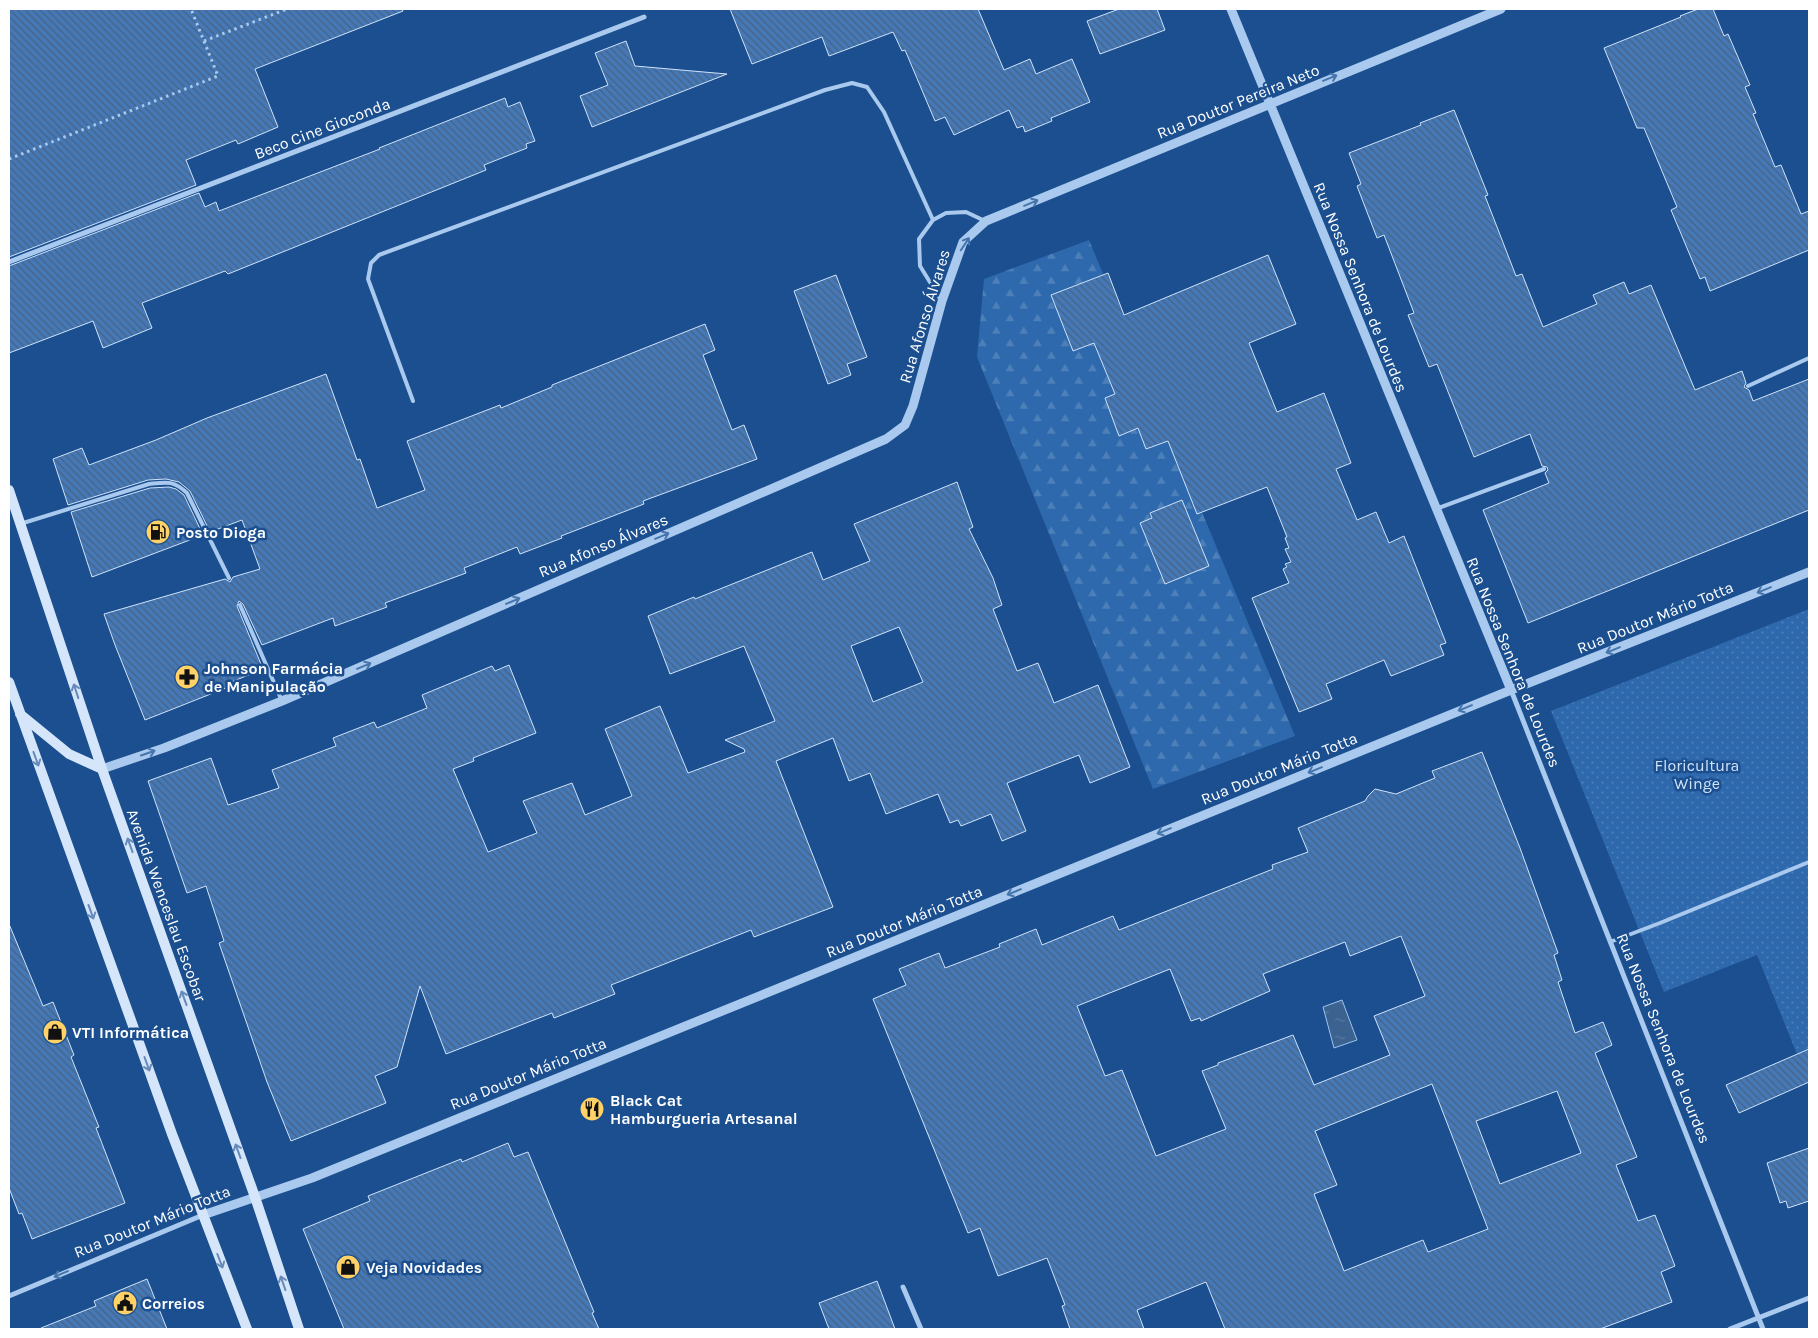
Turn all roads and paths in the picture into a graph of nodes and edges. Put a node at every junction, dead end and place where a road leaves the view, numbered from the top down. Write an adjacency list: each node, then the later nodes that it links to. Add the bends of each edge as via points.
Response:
1 (192, 9): 6 (path)
2 (288, 9): 6 (path)
3 (1231, 9): 7 (street, Rua Nossa Senhora de Lourdes)
4 (1501, 9): 7 (street, Rua Doutor Pereira Neto, one-way to 4)
5 (644, 17): 11 (street, Beco Cine Gioconda)
6 (204, 42): 8 (path, via 218,76)
7 (1269, 104): 10 (street, Rua Doutor Pereira Neto, one-way to 7); 18 (street, Rua Nossa Senhora de Lourdes)
8 (9, 158)
9 (933, 220): 10 (lane, via 946,214 966,212); 12 (lane, via 919,239 920,266); 15 (lane, via 884,112 867,87 852,83 825,90 379,255 371,263 368,279)
10 (986, 221): 12 (street, Rua Afonso Álvares, one-way to 10, via 963,242)
11 (9, 262)
12 (942, 302): 25 (street, Rua Afonso Álvares, one-way to 12, via 886,439 905,425 913,406)
13 (1809, 358): 14 (lane)
14 (1748, 386)
15 (413, 401)
16 (1544, 469): 18 (lane)
17 (9, 490): 19 (main road, Avenida Wenceslau Escobar)
18 (1436, 509): 24 (street, Rua Nossa Senhora de Lourdes)
19 (20, 524): 21 (lane, via 149,484 166,482 178,485 187,493); 27 (main road, Avenida Wenceslau Escobar, one-way to 19)
20 (1809, 572): 24 (street, Rua Doutor Mário Totta, one-way to 24)
21 (229, 578)
22 (240, 605): 25 (lane)
23 (9, 682): 26 (main road)
24 (1511, 690): 29 (street, Rua Nossa Senhora de Lourdes); 30 (street, Rua Doutor Mário Totta, one-way to 30, via 312,1178)
25 (282, 701): 27 (street, Rua Afonso Álvares, one-way to 25)
26 (19, 713): 27 (main road, via 69,754); 31 (main road, one-way to 31)
27 (102, 769): 30 (main road, Avenida Wenceslau Escobar, one-way to 27)
28 (1809, 862): 29 (lane)
29 (1610, 942): 35 (street, Rua Nossa Senhora de Lourdes)
30 (255, 1197): 31 (street, Rua Doutor Mário Totta); 37 (main road, Avenida Wenceslau Escobar, one-way to 30)
31 (203, 1216): 33 (street, Rua Doutor Mário Totta, one-way to 33); 36 (main road, one-way to 36)
32 (903, 1287): 38 (street)
33 (9, 1296)
34 (1809, 1298): 35 (street)
35 (1758, 1318): 39 (street); 40 (street, Rua Nossa Senhora de Lourdes)
36 (247, 1329)
37 (299, 1329)
38 (921, 1329)
39 (1730, 1329)
40 (1763, 1329)

